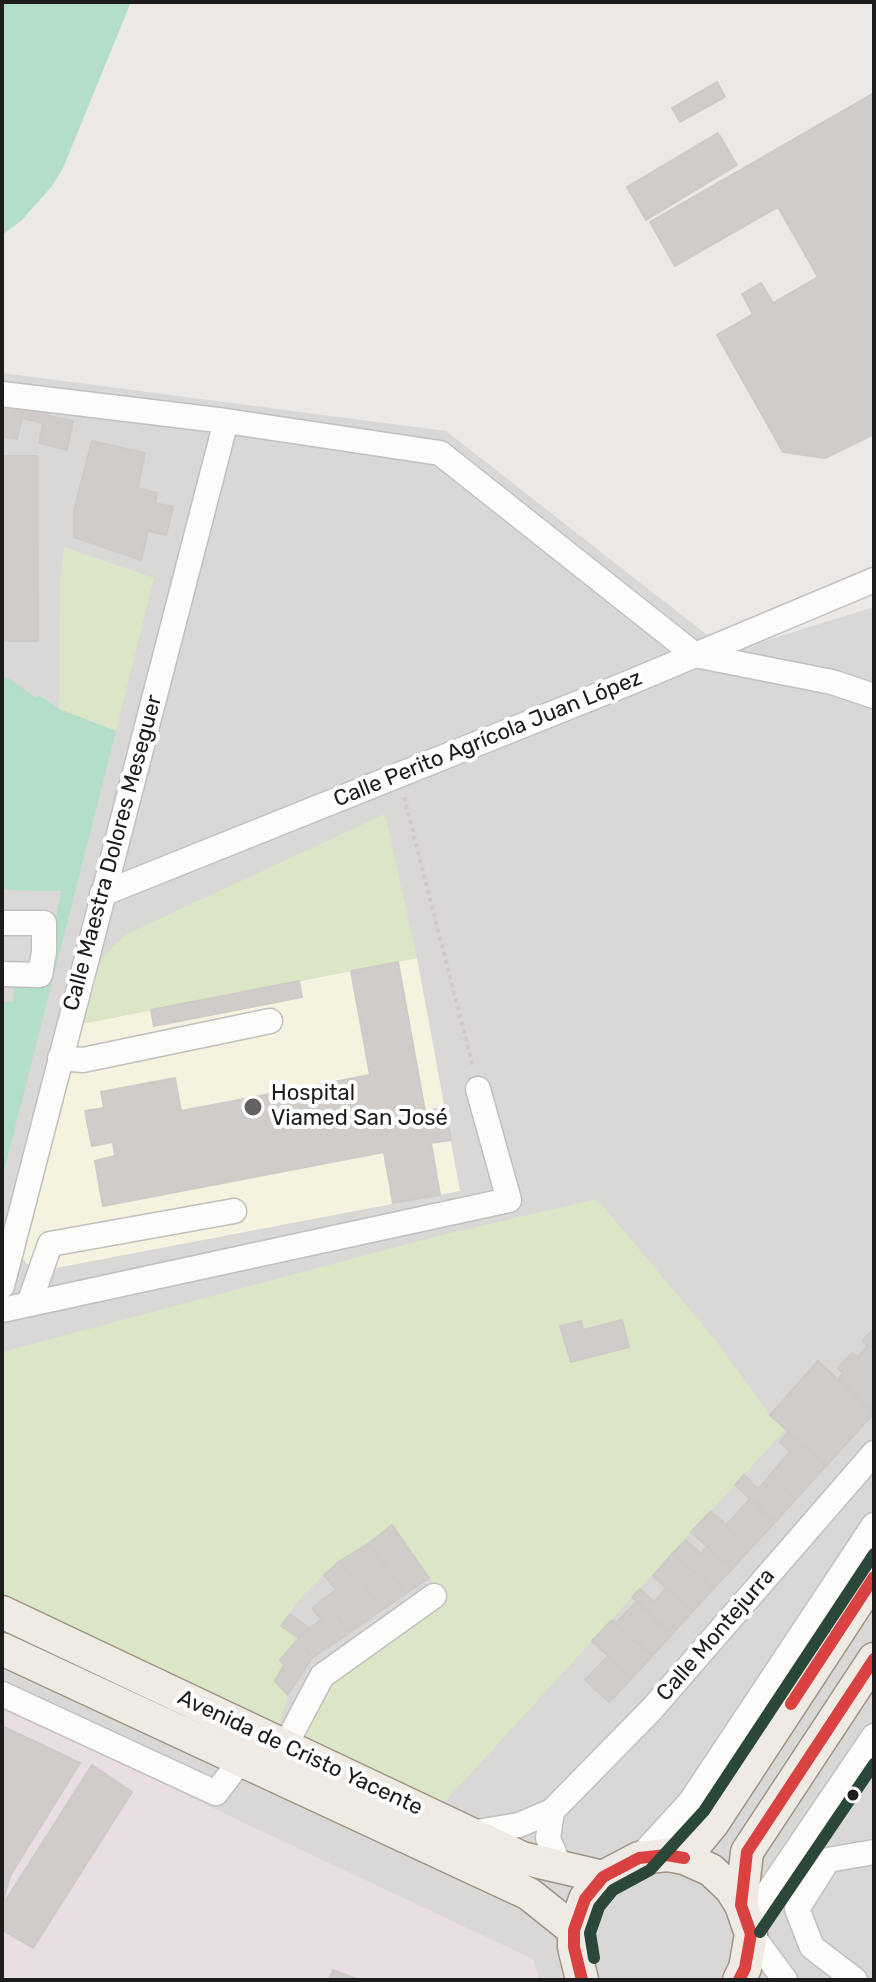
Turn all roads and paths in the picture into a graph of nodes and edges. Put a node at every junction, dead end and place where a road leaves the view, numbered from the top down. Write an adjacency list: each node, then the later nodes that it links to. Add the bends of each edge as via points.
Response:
1 (2, 394): 2 (street)
2 (226, 421): 4 (street, via 440,453); 7 (street, Calle Maestra Dolores Meseguer)
3 (874, 580): 4 (street, Calle Perito Agrícola Juan López)
4 (695, 655): 5 (street, via 832,682); 6 (street, Calle Perito Agrícola Juan López)
5 (874, 696)
6 (398, 775): 7 (street, Calle Perito Agrícola Juan López); 14 (path)
7 (102, 894): 10 (street, Calle Maestra Dolores Meseguer)
8 (2, 923): 9 (street, via 44,923)
9 (44, 952): 10 (street); 11 (street, via 40,975)
10 (86, 954): 13 (street, Calle Maestra Dolores Meseguer)
11 (2, 974)
12 (270, 1021): 13 (street, via 83,1060)
13 (60, 1058): 16 (street, Calle Maestra Dolores Meseguer)
14 (478, 1089): 17 (street, via 509,1200)
15 (234, 1211): 17 (street, via 50,1244)
16 (2, 1286)
17 (29, 1304): 18 (street)
18 (2, 1310)
19 (874, 1453): 30 (street, Calle Montejurra, via 652,1709)
20 (874, 1525): 33 (street, via 691,1801)
21 (874, 1577): 34 (main road, via 713,1823)
22 (434, 1596): 28 (street, via 322,1676)
23 (2, 1612): 28 (main road, Avenida de Cristo Yacente)
24 (2, 1649): 29 (main road, Avenida de Cristo Yacente)
25 (874, 1659): 37 (main road, via 747,1852)
26 (2, 1694): 29 (street, via 216,1793)
27 (874, 1736): 37 (street)
28 (285, 1746): 31 (main road, Avenida de Cristo Yacente)
29 (241, 1760): 38 (main road, Avenida de Cristo Yacente, via 529,1894)
30 (552, 1811): 31 (street, via 519,1825); 35 (street, via 548,1838)
31 (471, 1833): 35 (main road, Avenida de Cristo Yacente, via 522,1858)
32 (874, 1852): 42 (street, via 828,1860 797,1909 812,1947)
33 (639, 1858): 34 (main road); 36 (main road)
34 (684, 1858): 37 (main road, via 711,1870 731,1889)
35 (560, 1867): 36 (main road, Avenida de Cristo Yacente)
36 (603, 1877): 38 (main road, via 585,1899)
37 (746, 1921): 40 (main road, via 745,1968); 41 (street)
38 (574, 1930): 39 (main road)
39 (578, 1974)
40 (739, 1980)
41 (785, 1980)
42 (855, 1980)

